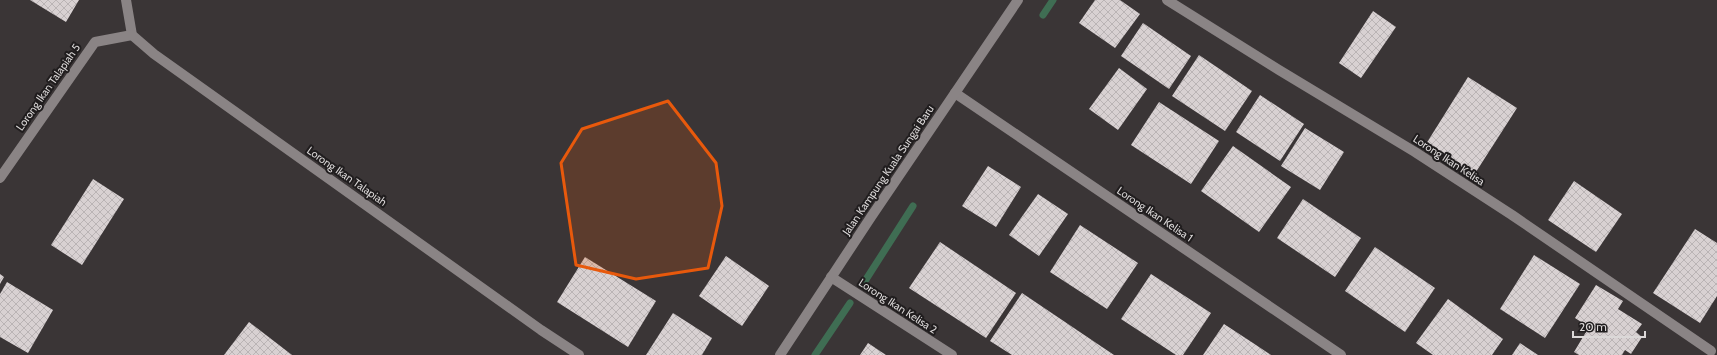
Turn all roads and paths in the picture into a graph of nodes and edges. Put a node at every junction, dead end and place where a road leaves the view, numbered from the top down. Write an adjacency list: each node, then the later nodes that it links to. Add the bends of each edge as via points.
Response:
1 (126, 0): 4 (street)
2 (1018, 0): 5 (street, Jalan Kampung Kuala Sungai Baru)
3 (1167, 0): 8 (street, Lorong Ikan Kelisa, via 1415,152)
4 (132, 35): 6 (street, Lorong Ikan Talapiah 5, via 95,42); 9 (street, Lorong Ikan Talapiah, via 196,85)
5 (955, 93): 7 (street, Jalan Kampung Kuala Sungai Baru); 12 (street, Lorong Ikan Kelisa 1)
6 (0, 178)
7 (831, 277): 10 (street, Jalan Kampung Kuala Sungai Baru); 11 (street, Lorong Ikan Kelisa 2)
8 (1711, 351)
9 (579, 355)
10 (780, 355)
11 (952, 355)
12 (1341, 355)

